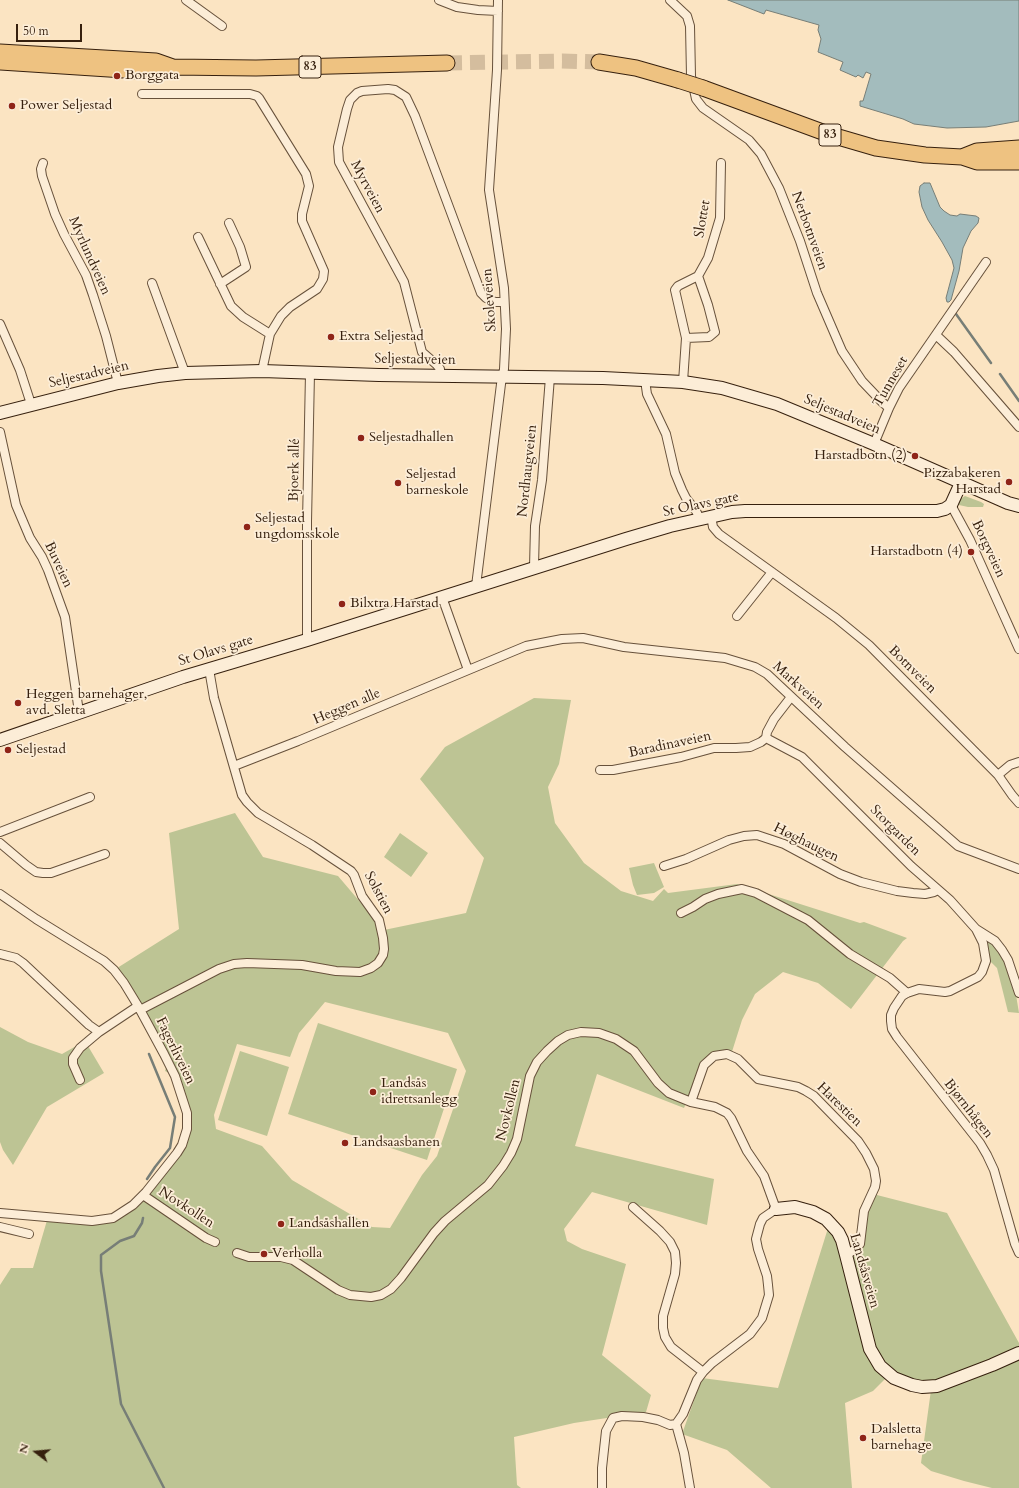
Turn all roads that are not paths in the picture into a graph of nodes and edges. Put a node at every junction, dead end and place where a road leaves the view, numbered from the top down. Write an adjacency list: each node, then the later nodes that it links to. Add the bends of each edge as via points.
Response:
1 (186, 0): 6 (street)
2 (439, 0): 5 (street, via 457,7)
3 (498, 0): 5 (street, Skoleveien)
4 (670, 0): 12 (street, via 687,16 690,26)
5 (498, 11): 25 (street, Skoleveien, via 489,190)
6 (222, 26)
7 (0, 52): 11 (highway, 83, via 156,61)
8 (0, 62): 11 (highway, 83, via 155,72)
9 (599, 62): 12 (highway, 83)
10 (447, 63): 11 (highway, 83, via 256,68)
11 (172, 67)
12 (685, 78): 15 (highway, 83, bridge, via 703,88 851,142 908,153); 40 (street, Nerbotnveien, via 698,103 749,140 760,154 779,188 817,293 842,351 862,381)
13 (142, 94): 27 (street, via 257,96 306,174 309,186 302,221 324,272 323,279 317,289 281,316)
14 (1019, 148): 15 (highway, 83, via 976,151)
15 (962, 157): 16 (highway, 83, via 977,162)
16 (1019, 162)
17 (43, 163): 38 (street, Myrlundveien, via 42,176 66,239 86,275)
18 (721, 163): 22 (street, Slottet, via 720,218 708,258)
19 (229, 224): 24 (street, via 246,267)
20 (198, 237): 24 (street)
21 (986, 262): 28 (street, Tunneset)
22 (698, 276): 29 (street, via 675,290); 29 (street, via 715,332 709,337)
23 (152, 283): 30 (street)
24 (220, 284): 27 (street, via 231,306 244,318)
25 (504, 302): 33 (street, Myrveien, via 494,302 481,293 406,97 388,89 362,90 357,93 350,100 347,109 338,147 339,162 404,282 422,352 437,365); 34 (street, Skoleveien, via 506,329)
26 (0, 324): 39 (street, via 20,370)
27 (270, 334): 31 (street)
28 (936, 335): 40 (street, Tunneset, via 899,388); 42 (street)
29 (686, 338): 37 (street)
30 (185, 372): 31 (street, Seljestadveien); 38 (street, Seljestadveien)
31 (262, 372): 32 (street, Seljestadveien)
32 (310, 373): 33 (street, Seljestadveien); 54 (street, Bjoerk allé)
33 (440, 376): 34 (street, Seljestadveien)
34 (503, 377): 35 (street, Seljestadveien); 51 (street, Skoleveien)
35 (550, 377): 36 (street, Seljestadveien); 49 (street, Nordhaugveien, via 542,480 535,526)
36 (645, 380): 37 (street, Seljestadveien); 48 (street, Botnveien, via 647,394 666,434 673,465 686,498 696,511)
37 (683, 382): 44 (street, Seljestadveien, via 722,388 763,399)
38 (118, 383): 39 (street, Seljestadveien)
39 (31, 404): 41 (street, Seljestadveien)
40 (889, 408): 44 (street, Tunneset)
41 (0, 413)
42 (1019, 427)
43 (0, 432): 59 (street, Buveien, via 16,505 45,564 65,617)
44 (874, 444): 45 (street, Seljestadveien)
45 (960, 483): 46 (street); 47 (street, Seljestadveien, via 1008,504)
46 (951, 505): 48 (street, St Olavs gate, via 937,511 745,511); 55 (street, Borgveien, via 970,540)
47 (1019, 506)
48 (706, 517): 49 (street, St Olavs gate, via 633,536); 50 (street, Botnveien, via 715,530)
49 (534, 568): 51 (street, St Olavs gate)
50 (772, 572): 53 (street); 65 (street, Botnveien, via 836,618 869,646)
51 (476, 586): 52 (street, St Olavs gate)
52 (442, 597): 54 (street, St Olavs gate); 57 (street)
53 (738, 616)
54 (307, 640): 56 (street, St Olavs gate)
55 (1019, 650)
56 (208, 669): 59 (street, St Olavs gate); 63 (street, Solstien)
57 (468, 670): 58 (street, Markveien, via 526,646 583,638 624,647 725,658 748,664 762,670); 63 (street, Heggen alle, via 298,742)
58 (791, 697): 60 (street, via 774,719); 72 (street, Markveien, via 958,846)
59 (79, 712): 61 (street, St Olavs gate)
60 (766, 738): 64 (street, Baradinaveien, via 750,747 714,748 681,757 613,770); 73 (street, Storgarden, via 802,757)
61 (0, 740)
62 (1019, 762): 65 (street, via 1010,765)
63 (234, 766): 80 (street, Solstien, via 242,795 252,808 351,871 362,896 379,920 383,938 382,955 378,963 360,972 302,965 234,964)
64 (600, 770)
65 (998, 775): 67 (street, Botnveien)
66 (90, 797): 68 (street)
67 (1019, 803)
68 (0, 832)
69 (0, 843): 70 (street, via 32,870 43,874)
70 (105, 854)
71 (664, 866): 73 (street, Høghaugen, via 733,839 757,835 784,844 840,874 861,882 913,893 925,894)
72 (1019, 869)
73 (938, 890): 76 (street, Storgarden)
74 (0, 894): 80 (street, Fagerliveien, via 104,961 124,983)
75 (680, 913): 78 (street, via 718,894 742,889 756,893 808,920 850,954 890,978)
76 (976, 929): 78 (street, via 983,943 986,961 978,977 950,991 920,989); 79 (street, Storgarden, via 1002,950)
77 (0, 954): 81 (street, via 16,958 23,963)
78 (907, 993): 92 (street, Bjørnhågen, via 894,1008 892,1029 987,1155)
79 (1019, 993)
80 (139, 1008): 81 (street, Solstien); 84 (street, Fagerliveien, via 175,1076 188,1112 187,1129 182,1145)
81 (99, 1032): 82 (street, Solstien, via 80,1048 73,1058)
82 (80, 1080)
83 (691, 1102): 86 (street, Novkollen, via 715,1107 731,1118 747,1151 764,1176); 91 (street, Novkollen, via 663,1088 634,1051 623,1042 590,1032 568,1035 558,1041 530,1076 517,1139 503,1166 488,1185 442,1225 391,1289 371,1297 350,1295 338,1290 293,1260 280,1257 249,1257); 93 (street, Harestien, via 704,1065 714,1056 727,1054 738,1058 758,1079 806,1090 814,1096 858,1140 874,1169 875,1187 864,1211 860,1244)
84 (143, 1195): 87 (street, Fagerliveien, via 134,1205 112,1218 92,1221); 90 (street, Novkollen)
85 (633, 1207): 95 (street, via 660,1231 675,1252 675,1274 663,1316 665,1337 671,1347)
86 (776, 1209): 93 (street, Landsåsveien, via 795,1207 821,1215 838,1232); 95 (street, via 763,1218 756,1239 767,1276 769,1295 762,1318 750,1334)
87 (0, 1213)
88 (0, 1227): 89 (street)
89 (29, 1234)
90 (215, 1242)
91 (237, 1253)
92 (1019, 1253)
93 (846, 1255): 94 (street, Landsåsveien, via 870,1349 880,1366 894,1378 922,1387 937,1386)
94 (1019, 1353)
95 (703, 1372): 96 (street)
96 (676, 1424): 97 (street, via 670,1425 643,1417 613,1418 606,1431); 98 (street)
97 (602, 1488)
98 (690, 1488)

